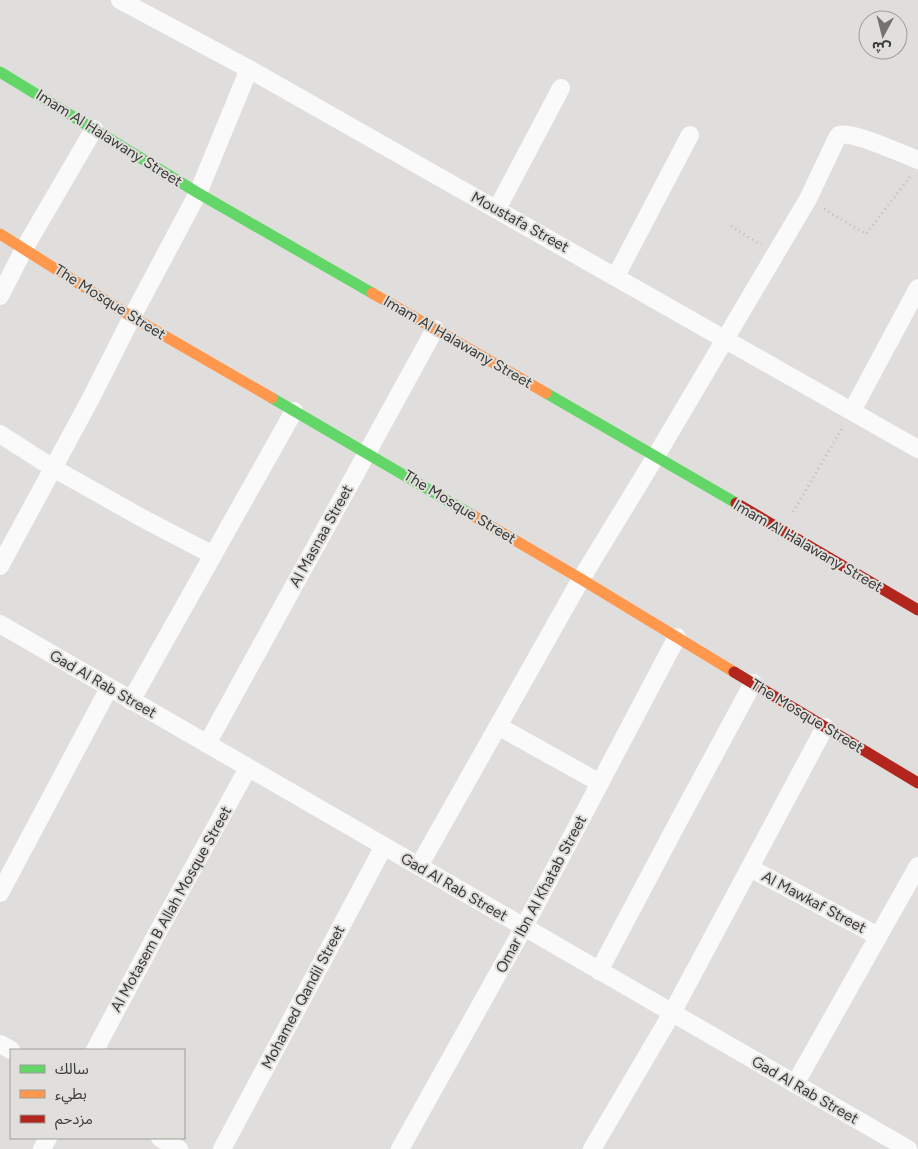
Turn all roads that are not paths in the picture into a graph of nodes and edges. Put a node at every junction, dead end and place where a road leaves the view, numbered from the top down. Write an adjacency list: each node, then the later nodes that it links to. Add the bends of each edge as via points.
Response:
1 (120, 0): 2 (street, Moustafa Street)
2 (249, 69): 8 (street); 9 (street, Moustafa Street)
3 (0, 72): 5 (street, Imam Al Halawany Street)
4 (561, 88): 9 (street)
5 (94, 129): 8 (street, Imam Al Halawany Street); 11 (street)
6 (690, 135): 12 (street)
7 (915, 167): 17 (street, via 859,137 840,135 808,199)
8 (198, 193): 15 (street); 16 (street, Imam Al Halawany Street)
9 (497, 209): 12 (street, Moustafa Street)
10 (0, 234): 11 (street, The Mosque Street)
11 (24, 249): 14 (street); 15 (street, The Mosque Street)
12 (616, 276): 17 (street, Moustafa Street)
13 (918, 288): 19 (street)
14 (0, 296)
15 (132, 317): 18 (street, The Mosque Street); 24 (street)
16 (435, 328): 22 (street, Al Masnaa Street); 23 (street, Imam Al Halawany Street)
17 (726, 339): 19 (street, Moustafa Street); 23 (street)
18 (294, 411): 22 (street, The Mosque Street); 25 (street)
19 (852, 411): 21 (street, Moustafa Street)
20 (0, 434): 24 (street)
21 (918, 449)
22 (367, 453): 27 (street, The Mosque Street); 36 (street, Al Masnaa Street)
23 (656, 456): 27 (street); 28 (street, Imam Al Halawany Street)
24 (53, 468): 25 (street); 26 (street)
25 (213, 555): 33 (street)
26 (0, 566)
27 (581, 579): 30 (street, The Mosque Street); 34 (street)
28 (918, 610)
29 (0, 624): 32 (street, Gad Al Rab Street)
30 (677, 637): 31 (street, The Mosque Street); 38 (street, Omar Ibn Al Khatab Street)
31 (753, 683): 35 (street, The Mosque Street); 47 (street)
32 (109, 688): 33 (street, Gad Al Rab Street); 44 (street)
33 (132, 700): 36 (street, Gad Al Rab Street)
34 (498, 726): 38 (street); 41 (street)
35 (825, 727): 39 (street, The Mosque Street); 43 (street)
36 (207, 744): 37 (street, Gad Al Rab Street)
37 (248, 768): 40 (street, Gad Al Rab Street); 49 (street, Al Motasem B Allah Mosque Street)
38 (600, 783): 45 (street, Omar Ibn Al Khatab Street)
39 (918, 783)
40 (384, 846): 41 (street, Gad Al Rab Street); 54 (street, Mohamed Qandil Street)
41 (419, 866): 45 (street, Gad Al Rab Street)
42 (918, 866): 46 (street)
43 (750, 868): 46 (street, Al Mawkaf Street); 48 (street)
44 (0, 893)
45 (524, 927): 47 (street, Gad Al Rab Street); 55 (street, Omar Ibn Al Khatab Street)
46 (878, 936): 50 (street)
47 (599, 971): 48 (street, Gad Al Rab Street)
48 (672, 1013): 50 (street, Gad Al Rab Street); 52 (street)
49 (95, 1049)
50 (795, 1084): 56 (street, Gad Al Rab Street)
51 (162, 1139): 53 (street)
52 (599, 1146)
53 (179, 1149)
54 (222, 1149)
55 (400, 1149)
56 (908, 1149)

